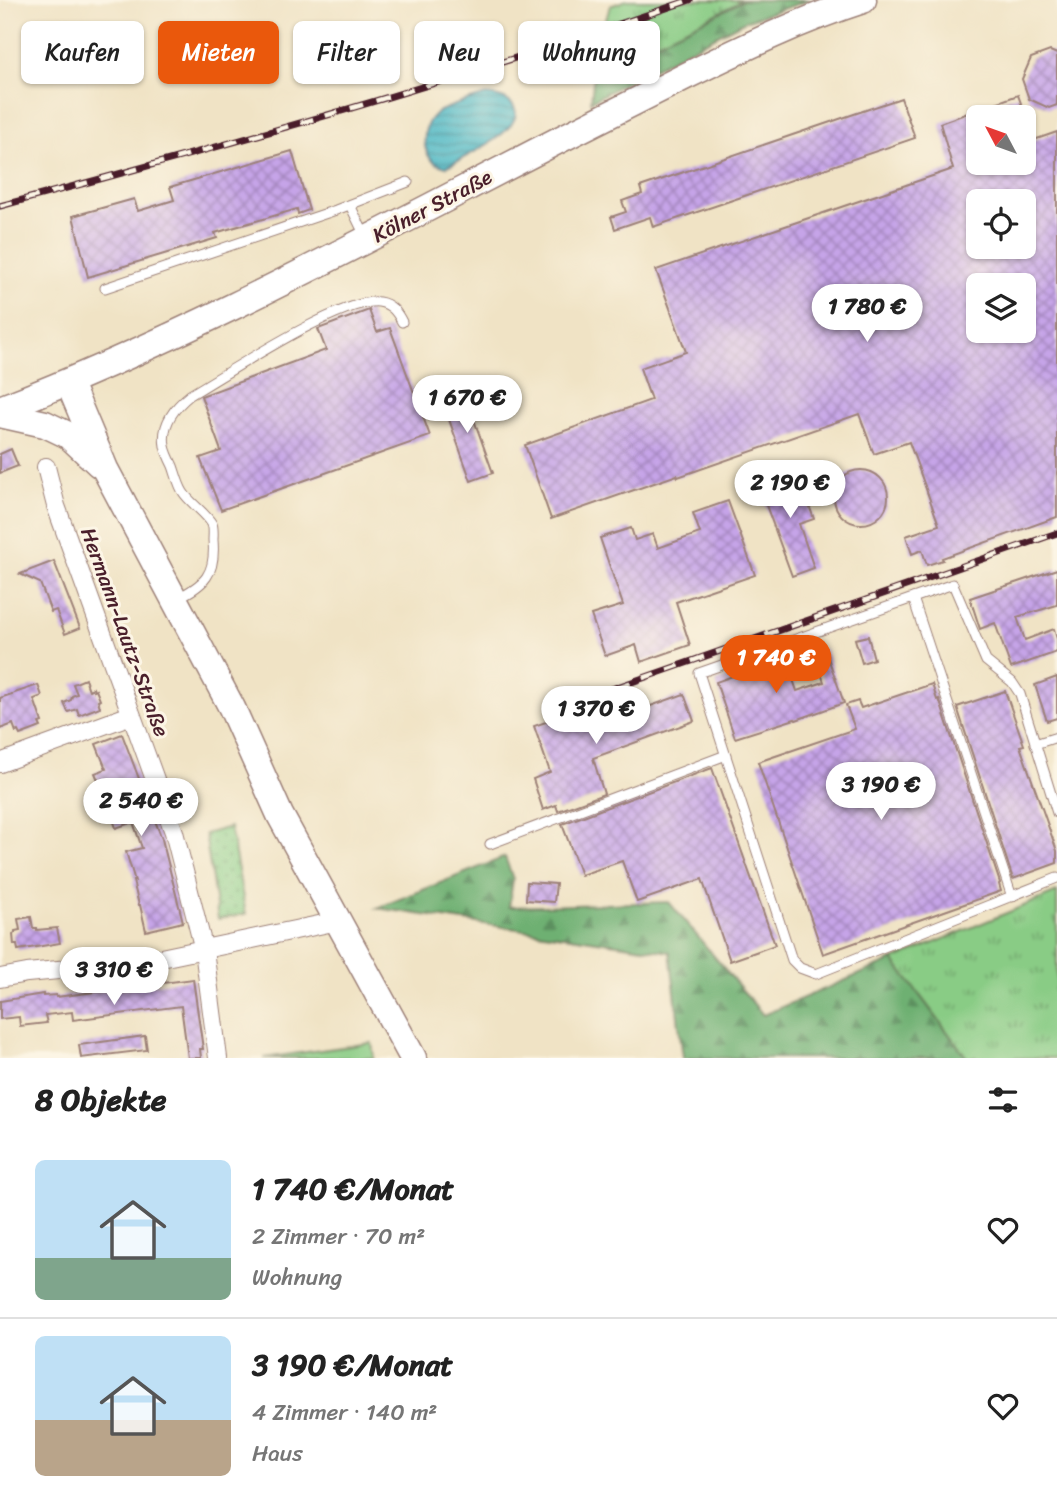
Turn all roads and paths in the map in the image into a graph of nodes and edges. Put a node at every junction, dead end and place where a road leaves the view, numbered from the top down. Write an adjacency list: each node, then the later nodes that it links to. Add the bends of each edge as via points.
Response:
1 (863, 0): 4 (main road, Kölner Straße, via 762,38)
2 (408, 182): 3 (lane)
3 (350, 205): 4 (lane); 5 (lane)
4 (367, 240): 7 (main road, Kölner Straße)
5 (106, 288)
6 (402, 322): 12 (lane, via 391,306 364,303 318,321 178,405 165,429 165,445 182,491 212,525 214,563 201,583)
7 (69, 383): 8 (main road, Kölner Straße); 10 (main road)
8 (0, 412): 10 (main road, via 68,435)
9 (46, 467): 13 (street, Hermann-Lautz-Straße, via 55,506)
10 (105, 470): 12 (main road)
11 (913, 598): 15 (lane, via 953,584 986,661 1020,694); 16 (lane, via 699,673); 21 (lane)
12 (174, 600): 22 (main road)
13 (131, 715): 17 (street); 23 (street, Hermann-Lautz-Straße, via 174,832)
14 (1057, 737): 15 (lane)
15 (1035, 744): 18 (lane)
16 (726, 755): 19 (lane); 21 (lane, via 792,960 800,968 816,974)
17 (0, 763)
18 (1057, 813)
19 (490, 844)
20 (1057, 878): 21 (lane)
21 (1012, 897)
22 (338, 921): 23 (street); 26 (main road)
23 (204, 950): 24 (street); 25 (street, Hermann-Lautz-Straße)
24 (0, 978)
25 (218, 1058)
26 (413, 1058)

